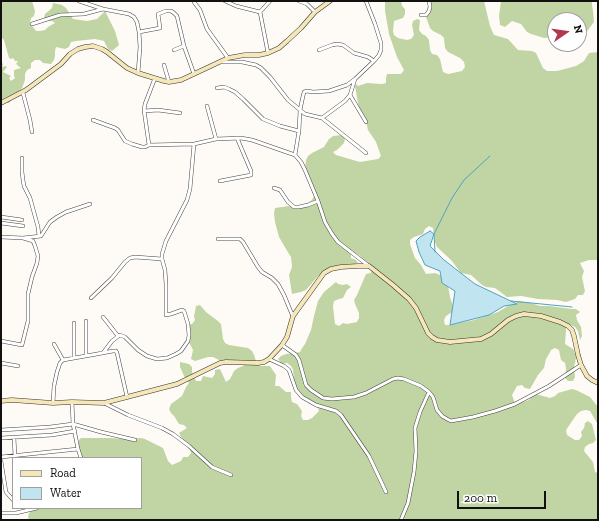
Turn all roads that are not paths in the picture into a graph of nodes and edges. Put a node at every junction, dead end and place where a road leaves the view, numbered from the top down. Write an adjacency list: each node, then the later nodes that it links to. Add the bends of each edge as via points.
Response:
1 (79, 1): 9 (street)
2 (225, 1): 10 (street)
3 (270, 1): 10 (street)
4 (299, 1): 11 (street)
5 (330, 1): 11 (street)
6 (366, 1): 20 (street, via 381,43 381,50)
7 (429, 1): 12 (street, via 429,11)
8 (194, 2): 19 (street, via 207,29)
9 (103, 9): 13 (street, via 84,14 60,15); 14 (street, via 134,17)
10 (260, 12): 18 (street)
11 (315, 12): 18 (street, via 279,48)
12 (421, 16)
13 (32, 24)
14 (139, 32): 15 (street, via 160,28 158,14 171,12 177,16); 23 (street)
15 (184, 46): 16 (street); 24 (street)
16 (174, 50)
17 (319, 50): 20 (street, via 332,45 343,45 354,53)
18 (268, 53): 19 (street)
19 (228, 58): 21 (street)
20 (374, 61): 26 (street)
21 (222, 62): 24 (street); 33 (street, via 242,62 262,68 288,100)
22 (164, 65): 27 (street)
23 (138, 73): 25 (street); 29 (street, via 102,49 85,47 70,54 62,64)
24 (194, 74): 27 (street)
25 (155, 78): 27 (street); 34 (street)
26 (355, 79): 30 (street); 33 (street, via 347,85 329,91 306,91)
27 (169, 82)
28 (217, 88): 39 (street, via 235,92 262,119)
29 (23, 92): 31 (street); 40 (street)
30 (350, 95): 36 (street, via 340,106); 38 (street)
31 (1, 103)
32 (207, 106): 42 (street)
33 (300, 110): 36 (street, via 305,114); 39 (street)
34 (144, 112): 35 (street, via 158,110); 44 (street)
35 (180, 113)
36 (322, 118): 45 (street)
37 (93, 120): 44 (street, via 118,130 126,142 142,147)
38 (366, 122)
39 (299, 131): 46 (street)
40 (32, 132)
41 (237, 138): 42 (street); 46 (street, via 252,140); 48 (street, via 251,175)
42 (216, 139): 43 (street)
43 (194, 144): 44 (street); 60 (street, via 187,200 166,241)
44 (149, 145)
45 (366, 153)
46 (295, 155): 50 (street, via 305,170)
47 (22, 158): 56 (street, via 24,186 30,198)
48 (220, 181)
49 (274, 188): 50 (street, via 280,190 294,207)
50 (318, 201): 61 (street, via 325,222 338,242)
51 (90, 204): 56 (street, via 57,217)
52 (1, 217): 53 (street)
53 (22, 220)
54 (1, 223): 55 (street)
55 (23, 226)
56 (38, 236): 58 (street)
57 (1, 237): 58 (street)
58 (23, 238): 68 (street, via 32,241 38,259 28,294 28,321 21,345)
59 (218, 239): 63 (street, via 240,239 262,272 278,284)
60 (162, 259): 62 (street, via 130,258); 67 (street, via 165,270 166,315 184,311 188,324 188,341 176,354 157,359 138,350 122,335)
61 (369, 266): 63 (street, via 341,267 327,271); 77 (street, via 409,299 428,333 437,340 450,342 482,339 516,316 541,316 560,322 572,330)
62 (91, 298)
63 (293, 316): 70 (street)
64 (103, 317): 67 (street)
65 (86, 321): 72 (street)
66 (74, 322): 73 (street)
67 (118, 336): 71 (street)
68 (1, 341)
69 (54, 344): 75 (street)
70 (282, 345): 74 (street); 80 (street, via 296,355 306,385 323,398 354,397 398,378 421,386)
71 (103, 353): 72 (street); 81 (street, via 116,351)
72 (86, 356): 73 (street)
73 (74, 358): 75 (street)
74 (269, 359): 81 (street, via 258,363 220,363 182,382); 99 (street, via 289,370 298,394 341,415 369,456)
75 (63, 360): 84 (street, via 57,372)
76 (1, 363): 78 (street)
77 (581, 365): 79 (street, via 588,376); 80 (street, via 515,404 458,420 451,421 442,416)
78 (18, 366)
79 (598, 383)
80 (429, 392): 106 (street, via 415,428 414,472 408,503)
81 (127, 397): 85 (street)
82 (1, 401): 84 (street)
83 (72, 402): 84 (street); 85 (street); 86 (street)
84 (53, 403)
85 (104, 403): 97 (street, via 168,431 212,467)
86 (73, 424): 87 (street, via 50,428); 88 (street); 91 (street)
87 (1, 430)
88 (75, 431): 90 (street); 92 (street)
89 (1, 438): 90 (street)
90 (14, 438): 93 (street)
91 (135, 440)
92 (78, 449): 93 (street); 95 (street)
93 (15, 456): 94 (street)
94 (1, 457)
95 (81, 457)
96 (1, 461): 98 (street)
97 (230, 475)
98 (6, 492): 100 (street); 101 (street)
99 (386, 492)
100 (1, 493)
101 (12, 499)
102 (15, 509): 105 (street)
103 (31, 509): 105 (street)
104 (1, 513): 105 (street)
105 (16, 513)
106 (401, 520)

